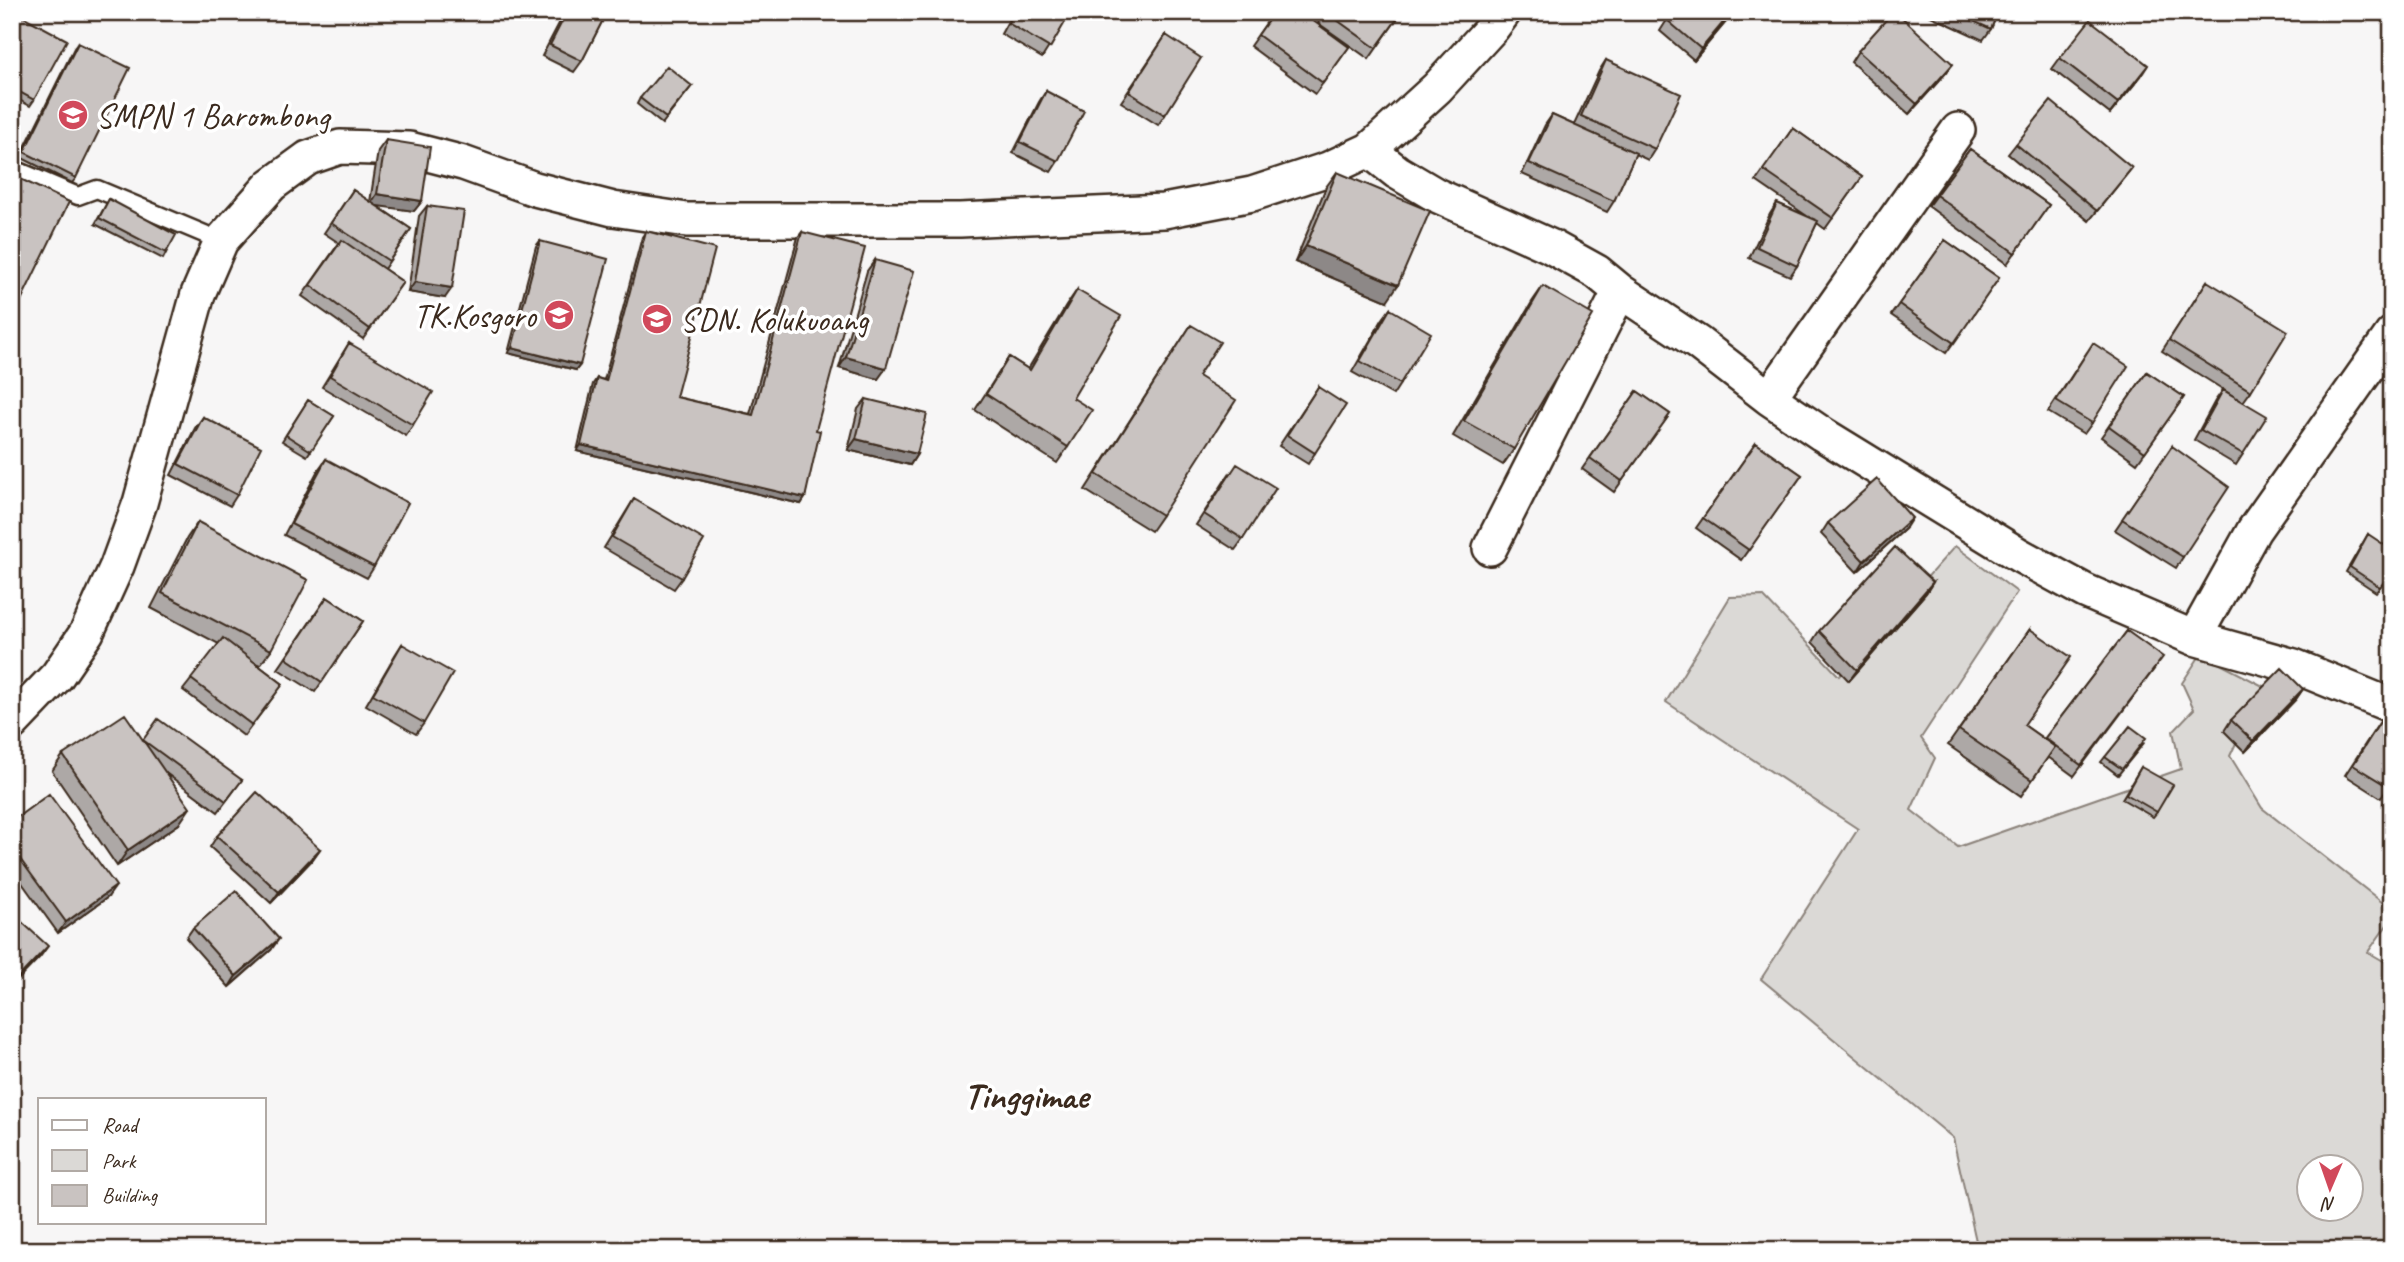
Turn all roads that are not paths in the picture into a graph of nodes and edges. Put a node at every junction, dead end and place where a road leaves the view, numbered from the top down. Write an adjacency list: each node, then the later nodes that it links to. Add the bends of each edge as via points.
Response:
1 (1504, 12): 3 (street, via 1437,89)
2 (1958, 130): 8 (street)
3 (1369, 150): 5 (street, via 1252,194 1164,211 801,221 687,220 613,209 409,149 340,147 308,158 271,185); 6 (street, via 1397,172 1550,246 1597,272)
4 (12, 168): 5 (lane, via 78,196 97,189)
5 (221, 241): 12 (street, via 198,294 141,503 117,566 86,632 57,676)
6 (1620, 291): 8 (street); 9 (street)
7 (2392, 334): 10 (street, via 2254,530)
8 (1769, 398): 10 (street, via 2019,555 2085,591)
9 (1490, 548)
10 (2194, 638): 11 (street, via 2294,666)
11 (2392, 706)
12 (12, 723)

